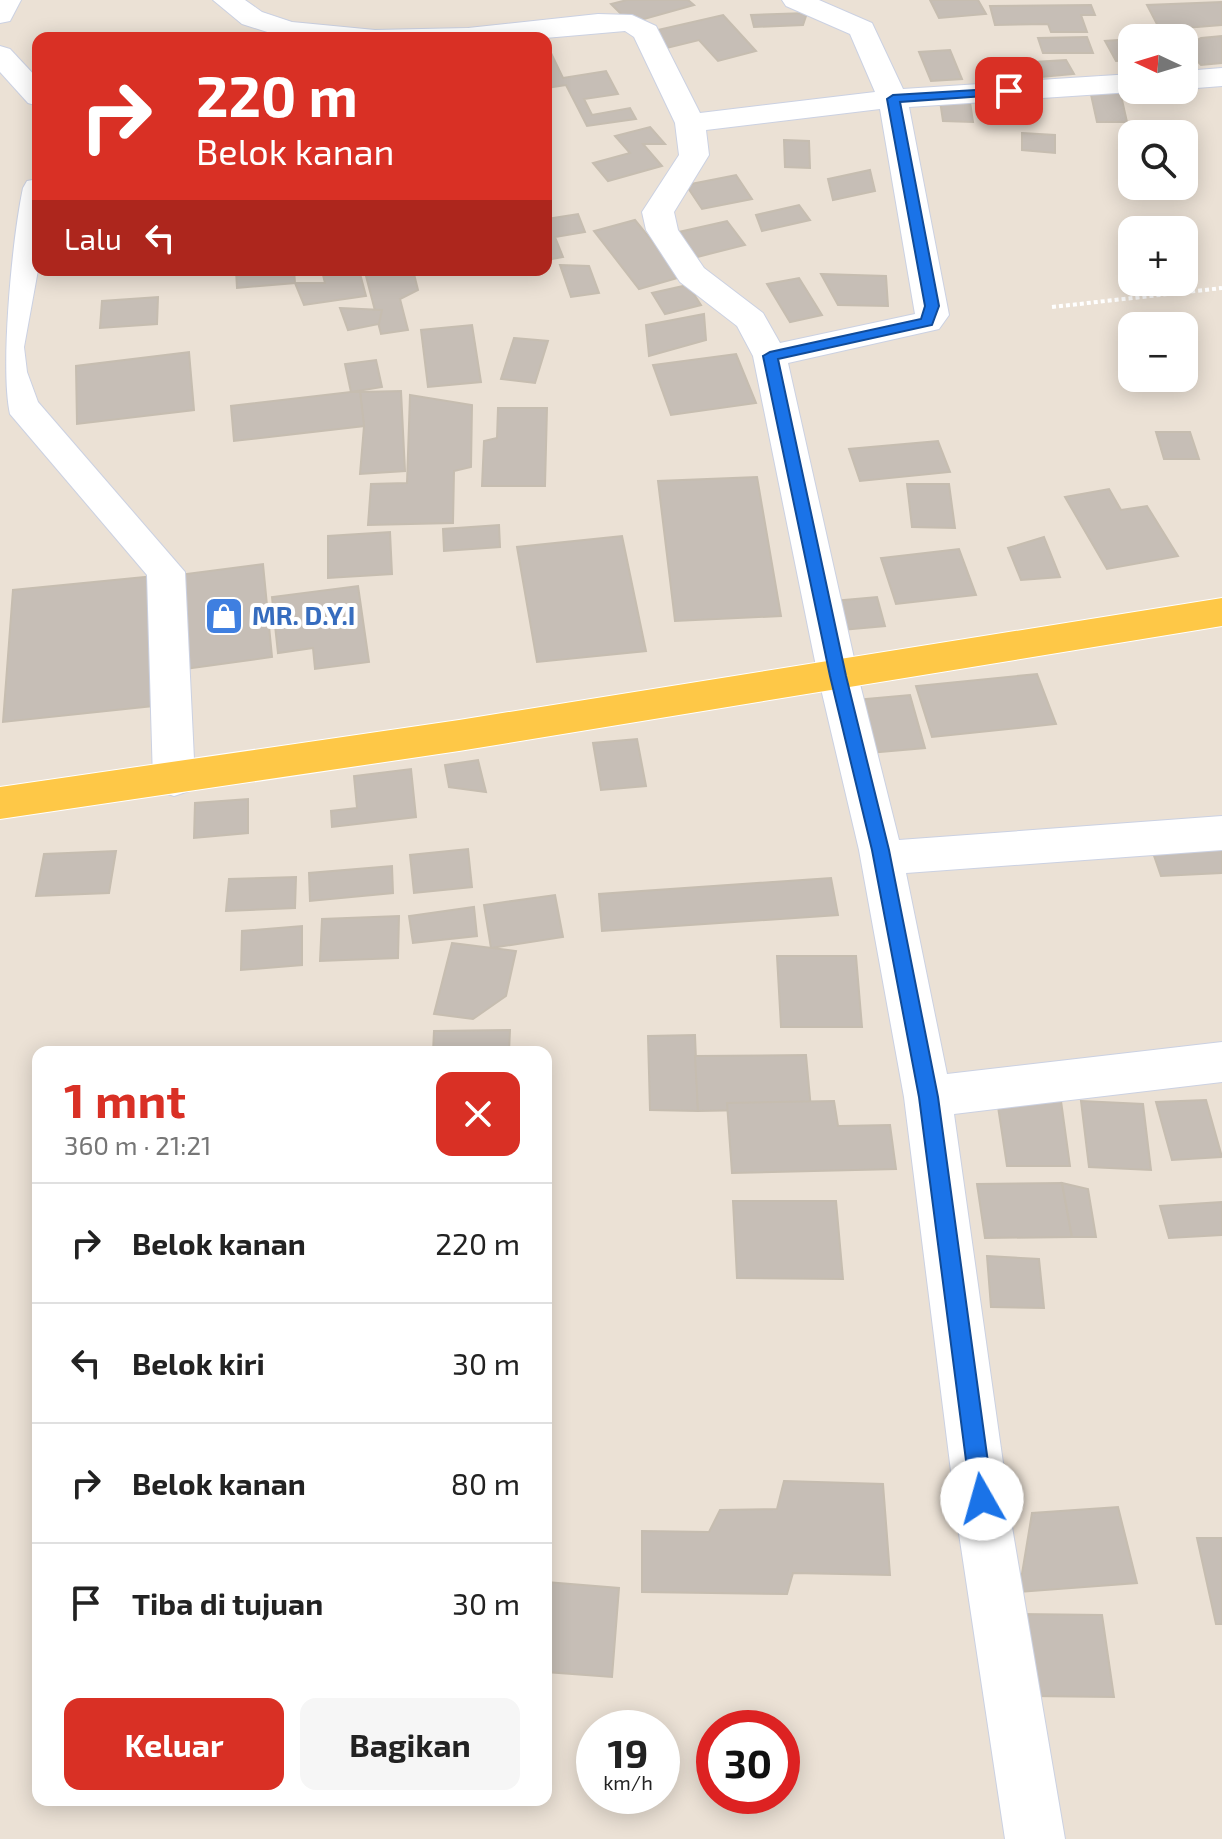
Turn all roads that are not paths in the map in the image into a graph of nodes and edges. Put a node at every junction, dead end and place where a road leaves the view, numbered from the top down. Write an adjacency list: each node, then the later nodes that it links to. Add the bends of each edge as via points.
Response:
1 (7, 0): 5 (street)
2 (227, 0): 8 (street, via 252,20)
3 (591, 0): 7 (street)
4 (796, 0): 6 (street)
5 (0, 15)
6 (858, 15): 15 (street)
7 (618, 22): 9 (street); 16 (street, via 646,32)
8 (300, 32)
9 (513, 32)
10 (0, 55): 14 (street)
11 (1222, 77): 12 (street)
12 (1198, 79)
13 (1118, 84): 15 (street)
14 (32, 90)
15 (893, 99): 16 (street); 18 (street, via 932,315 927,322)
16 (690, 123): 18 (street, via 694,155 658,212 662,230 692,275 751,320)
17 (32, 219): 21 (street, via 7,347 10,372 22,406 166,572)
18 (770, 356): 20 (street)
19 (1222, 612): 20 (main road)
20 (838, 676): 21 (main road); 24 (street)
21 (174, 780): 22 (main road)
22 (0, 803)
23 (1222, 833): 24 (street)
24 (881, 858): 26 (street)
25 (1222, 1062): 26 (street)
26 (928, 1097): 27 (street, via 985,1527)
27 (1035, 1839)

